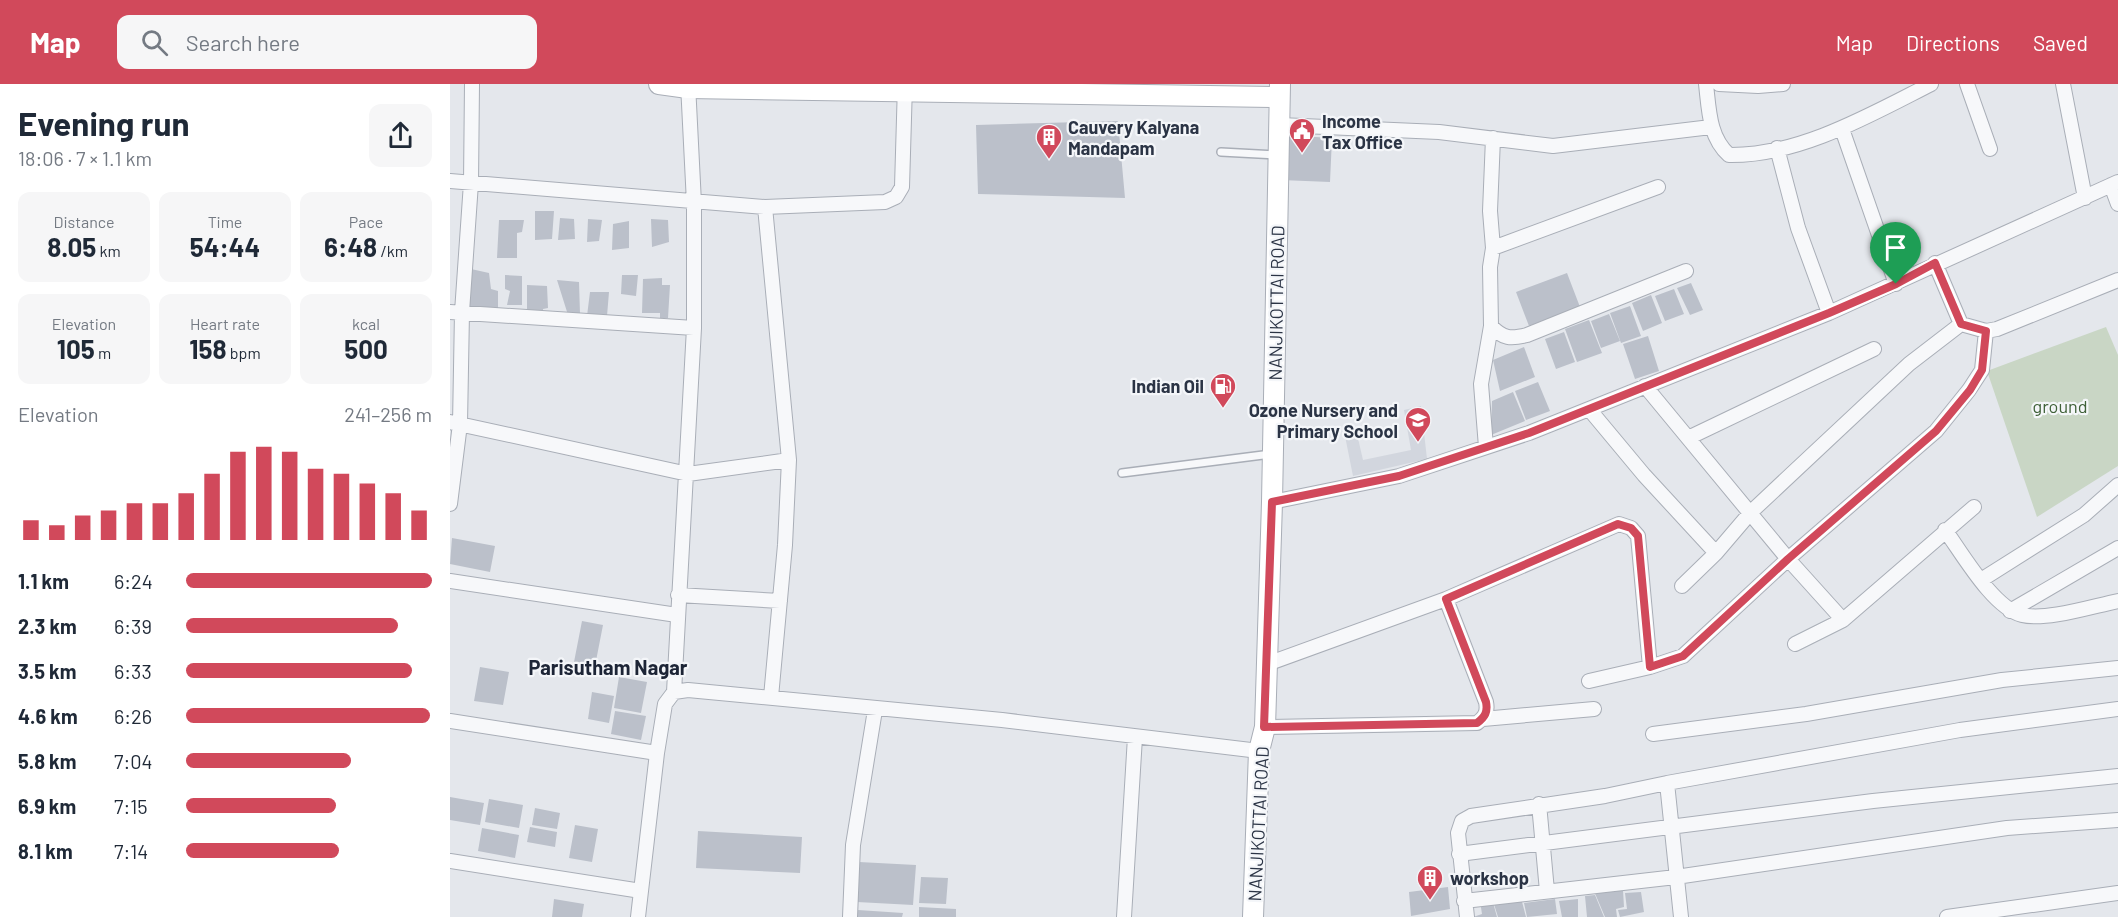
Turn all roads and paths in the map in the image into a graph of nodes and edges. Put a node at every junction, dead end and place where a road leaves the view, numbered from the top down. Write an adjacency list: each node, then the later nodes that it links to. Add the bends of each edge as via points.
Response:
1 (472, 84): 24 (street)
2 (659, 84): 10 (main road)
3 (1706, 84): 16 (street)
4 (1719, 84): 5 (street)
5 (1783, 84)
6 (1898, 84): 14 (street)
7 (1931, 84): 14 (street)
8 (1967, 84): 20 (street)
9 (2062, 84): 27 (street)
10 (688, 86): 11 (main road); 28 (street)
11 (905, 88): 12 (main road); 30 (street, via 902,187 896,197 885,202)
12 (1114, 90): 13 (main road)
13 (1279, 90): 15 (main road, NANJIKOTTAI ROAD)
14 (1904, 98): 17 (street)
15 (1280, 125): 18 (street); 22 (main road, NANJIKOTTAI ROAD)
16 (1712, 127): 18 (street, via 1553,146); 19 (street, via 1718,146 1729,155 1749,156)
17 (1842, 129): 19 (street); 35 (street)
18 (1493, 138): 31 (street)
19 (1777, 148): 37 (street, via 1798,228)
20 (1990, 149)
21 (1221, 152): 22 (lane)
22 (1279, 155): 48 (main road, NANJIKOTTAI ROAD)
23 (450, 181): 24 (street)
24 (471, 183): 28 (street); 36 (street)
25 (2115, 183): 27 (street); 29 (street)
26 (1658, 187): 31 (street)
27 (2085, 198): 32 (street)
28 (694, 203): 30 (street); 40 (street)
29 (2118, 204)
30 (765, 207): 49 (street)
31 (1493, 248): 39 (street)
32 (1935, 263): 35 (street); 38 (street)
33 (1686, 271): 39 (street, via 1527,335 1500,336)
34 (2118, 280): 41 (street)
35 (1896, 284): 37 (street)
36 (456, 312): 40 (street); 45 (street)
37 (1829, 313): 43 (street)
38 (1961, 324): 41 (street); 56 (street, via 1909,364)
39 (1491, 326): 47 (street, via 1481,384)
40 (694, 328): 51 (street)
41 (1986, 331): 60 (street, via 1982,370 1936,431)
42 (1874, 349): 46 (street)
43 (1645, 387): 44 (street); 46 (street)
44 (1589, 409): 47 (street); 59 (street)
45 (455, 423): 51 (street); 54 (street)
46 (1688, 438): 56 (street)
47 (1486, 447): 53 (street, via 1399,476)
48 (1273, 453): 50 (lane); 53 (main road, NANJIKOTTAI ROAD)
49 (789, 459): 51 (street); 67 (street)
50 (1122, 473)
51 (688, 474): 64 (street)
52 (2118, 485): 61 (street, via 2084,515)
53 (1272, 502): 72 (main road, NANJIKOTTAI ROAD)
54 (450, 504)
55 (1974, 507): 57 (street)
56 (1751, 512): 59 (street); 60 (street)
57 (1945, 530): 61 (street); 70 (street)
58 (2118, 548): 68 (street)
59 (1716, 553): 63 (street)
60 (1788, 559): 70 (street); 73 (street, via 1683,656)
61 (1981, 580): 68 (street)
62 (450, 581): 69 (street)
63 (1682, 586)
64 (678, 595): 67 (street); 69 (street)
65 (1446, 599): 72 (street); 73 (street, via 1618,524 1631,528 1638,536); 81 (street, via 1486,702 1488,710)
66 (2118, 601): 68 (street, via 2039,615)
67 (780, 602): 77 (street)
68 (2010, 611)
69 (677, 615): 76 (street)
70 (1843, 620): 71 (street)
71 (1795, 644)
72 (1267, 664): 83 (main road, NANJIKOTTAI ROAD)
73 (1650, 667): 75 (street)
74 (2118, 668): 84 (street, via 2002,680 1806,714)
75 (1589, 681)
76 (674, 692): 77 (street); 87 (street, via 665,704)
77 (771, 697): 80 (street)
78 (1594, 709): 81 (street)
79 (2118, 709): 89 (street, via 1960,730)
80 (875, 710): 85 (street, via 1002,720); 102 (street, via 852,845)
81 (1483, 718): 83 (street, via 1477,723)
82 (450, 721): 87 (street)
83 (1264, 727): 86 (main road, NANJIKOTTAI ROAD)
84 (1653, 734)
85 (1135, 737): 86 (street); 103 (street)
86 (1259, 751): 104 (main road, NANJIKOTTAI ROAD)
87 (657, 753): 97 (street)
88 (2118, 776): 92 (street)
89 (1667, 783): 90 (street); 92 (street)
90 (1539, 804): 93 (street); 94 (street, via 1462,820)
91 (2118, 820): 96 (street, via 2007,828)
92 (1672, 827): 93 (street); 96 (street)
93 (1543, 843): 94 (street); 98 (street)
94 (1459, 854): 100 (street)
95 (450, 861): 97 (street)
96 (1676, 877): 98 (street); 106 (street)
97 (641, 891): 101 (street)
98 (1547, 891): 100 (street)
99 (2118, 893): 107 (street)
100 (1464, 901): 105 (street)
101 (638, 917)
102 (850, 917)
103 (1124, 917)
104 (1253, 917)
105 (1467, 917)
106 (1681, 917)
107 (1947, 917)

